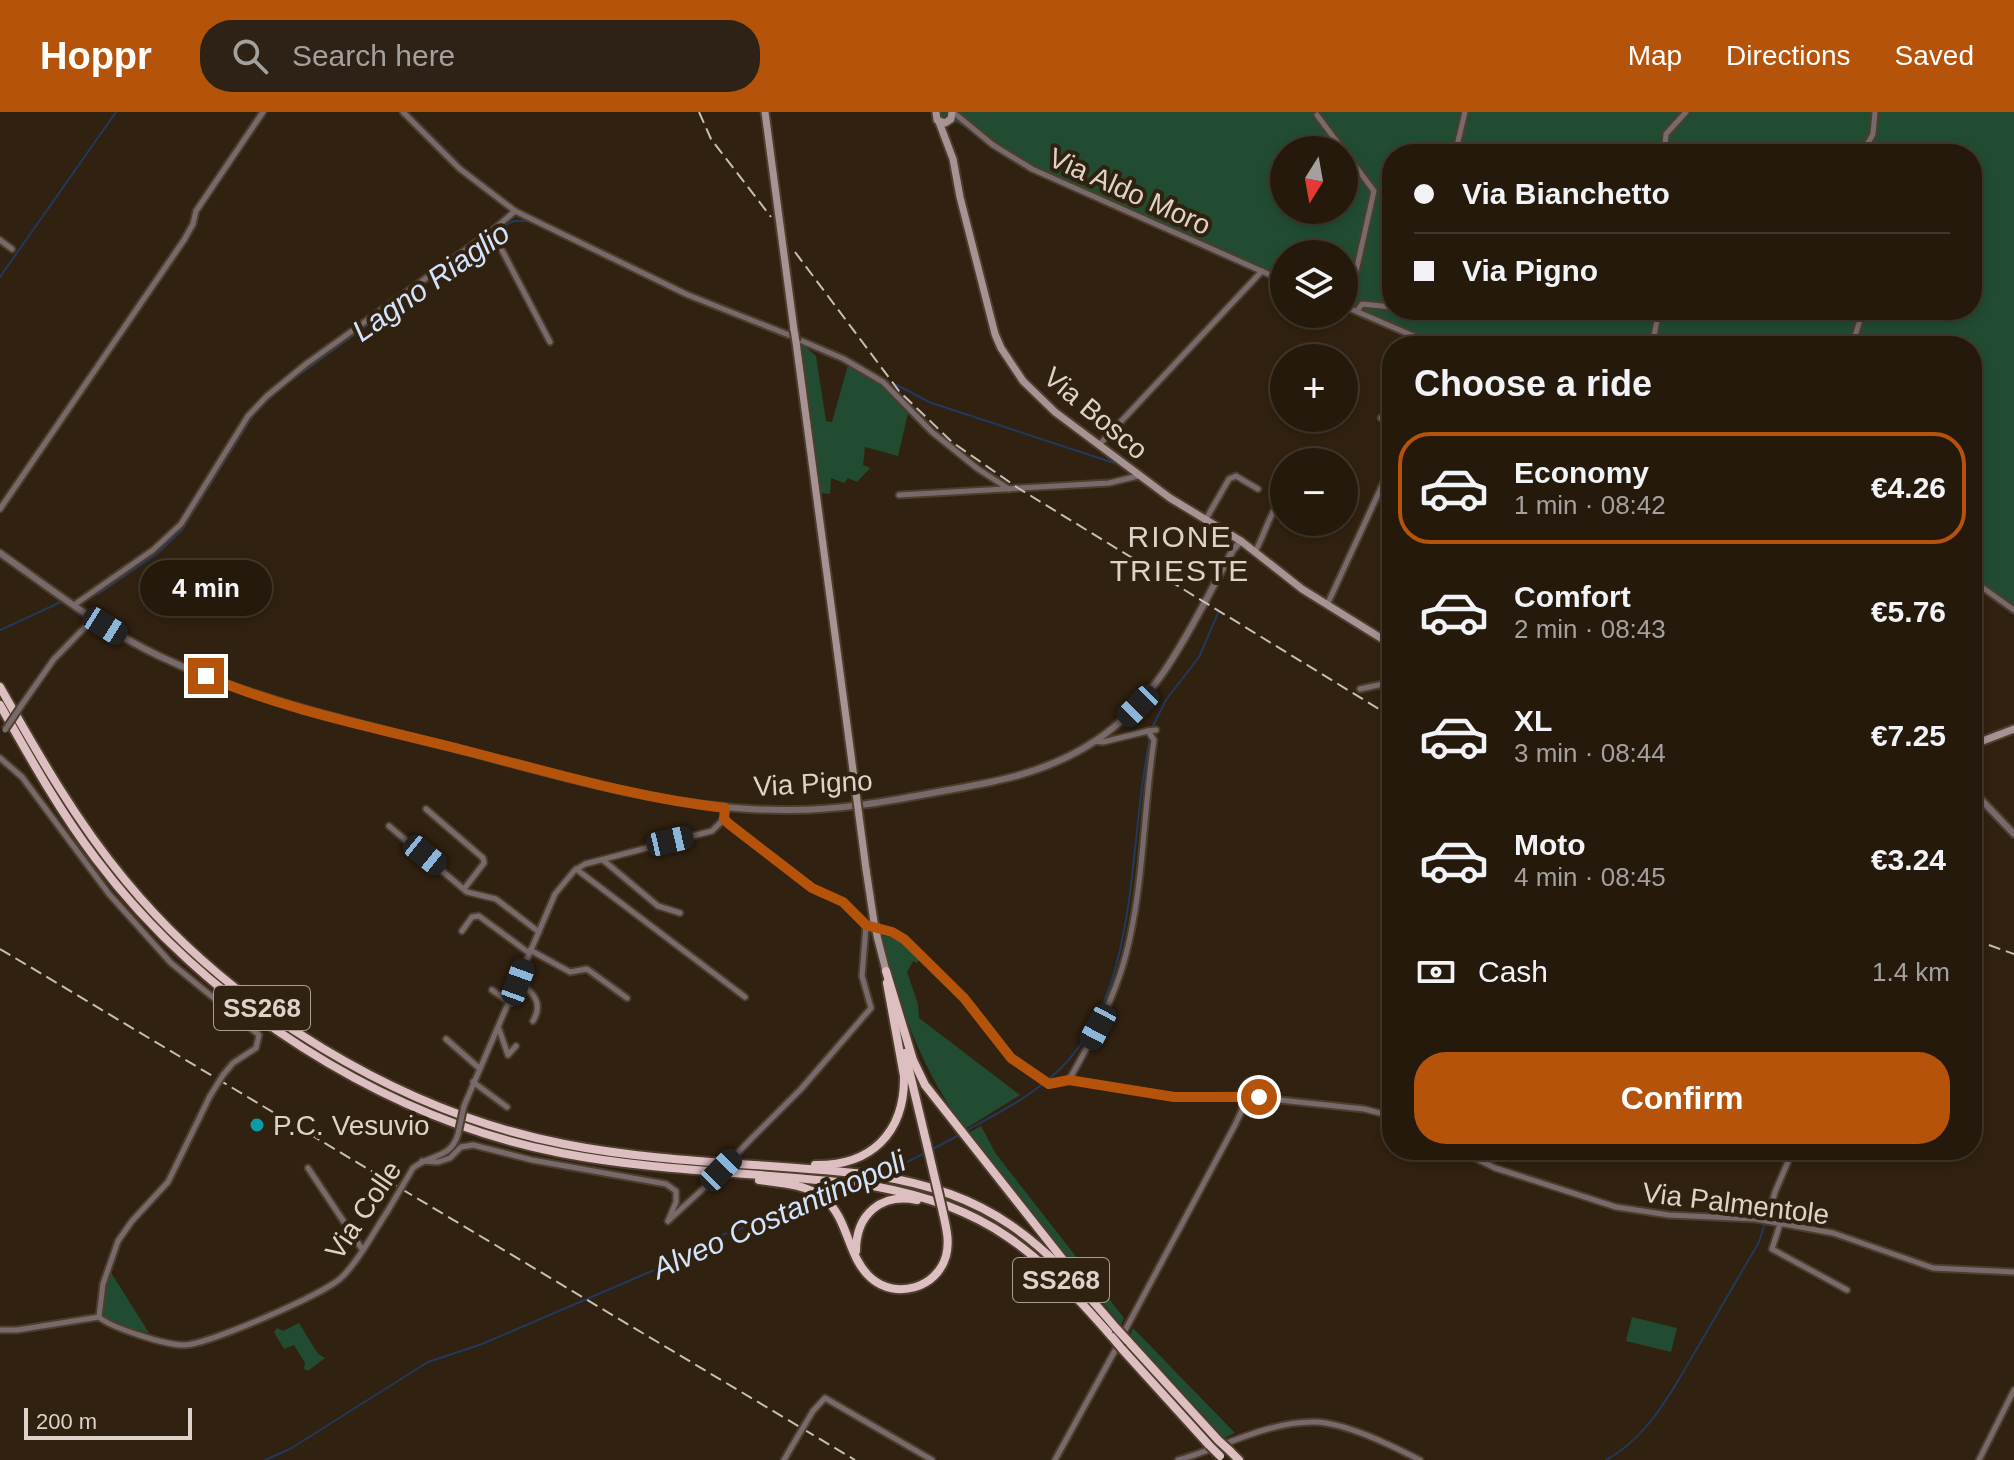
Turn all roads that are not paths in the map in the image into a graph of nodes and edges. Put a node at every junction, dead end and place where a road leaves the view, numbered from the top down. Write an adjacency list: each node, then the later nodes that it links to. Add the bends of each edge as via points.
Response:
1 (263, 112): 36 (street, via 196,211 184,240)
2 (403, 112): 16 (street, via 460,169)
3 (765, 112): 26 (main road)
4 (936, 112): 10 (main road, Via Bosco)
5 (964, 112): 10 (street)
6 (1465, 112): 12 (street)
7 (1686, 112): 13 (street, via 1666,134)
8 (1875, 112): 14 (street)
9 (1317, 115): 11 (street)
10 (953, 118): 21 (street, Via Aldo Moro, via 1045,176); 30 (main road, Via Bosco, via 945,133 1001,348 1031,390)
11 (1333, 136)
12 (1457, 144)
13 (1666, 144)
14 (1870, 144)
15 (1358, 170): 20 (street, via 1374,191)
16 (515, 211): 17 (street); 26 (street, via 688,295)
17 (492, 231): 28 (street); 43 (street, via 267,396 248,416 181,524)
18 (0, 240): 19 (street)
19 (12, 249)
20 (1358, 257)
21 (1262, 271): 22 (street, Via Aldo Moro); 30 (street)
22 (1270, 275)
23 (1382, 306): 24 (street, via 1362,304)
24 (1358, 310)
25 (1358, 311): 27 (street)
26 (792, 332): 29 (main road, bridge)
27 (1414, 336)
28 (550, 342)
29 (799, 342): 33 (street, via 883,382 932,432); 73 (main road, bridge, via 866,869)
30 (1099, 445): 31 (main road, Via Bosco)
31 (1138, 476): 33 (street, via 1109,483); 38 (main road, Via Bosco)
32 (1382, 486): 44 (street)
33 (1009, 489): 35 (street)
34 (1258, 489): 38 (street, via 1236,476 1229,479)
35 (899, 495)
36 (0, 509)
37 (1270, 515): 40 (street)
38 (1206, 519): 39 (main road, Via Bosco)
39 (1241, 541): 40 (main road, Via Bosco); 56 (street, Via Pigno, via 1151,693)
40 (1255, 552): 44 (main road, Via Bosco)
41 (0, 553): 43 (street, Via Pigno)
42 (1982, 587): 45 (street)
43 (74, 605): 46 (street, Via Pigno)
44 (1327, 605): 47 (main road, Via Bosco)
45 (2014, 610)
46 (93, 619): 55 (street, bridge, via 54,659); 60 (street, Via Pigno, via 161,657 263,698 613,788)
47 (1382, 639)
48 (1382, 684): 50 (street)
49 (0, 687): 89 (highway, SS268, via 66,800 126,882 201,959 294,1030 399,1088 502,1129 581,1147)
50 (1360, 689)
51 (0, 705): 94 (highway, SS268, via 64,814 120,889 196,967 290,1038 394,1096 500,1137 580,1156)
52 (2014, 729): 57 (main road)
53 (1156, 730): 54 (street, Via Pigno)
54 (1148, 731): 56 (street, Via Pigno); 84 (street, via 1154,740 1130,937 1105,1013)
55 (0, 738)
56 (1095, 741): 60 (street, Via Pigno, via 1009,780 822,809)
57 (1982, 741)
58 (0, 758): 103 (street, bridge, via 22,777 109,894 171,963 260,1039 223,1075 168,1182 118,1241 103,1284)
59 (1982, 800): 64 (street)
60 (725, 808): 62 (street)
61 (426, 809): 67 (street, via 483,858)
62 (724, 819): 65 (street, via 712,831); 69 (street, via 812,888 843,902)
63 (389, 826): 67 (street)
64 (2014, 834)
65 (603, 859): 66 (street); 68 (street, via 658,906)
66 (576, 869): 71 (street, Via Colle, via 555,894); 76 (street)
67 (464, 889): 71 (street, via 496,899)
68 (680, 913)
69 (866, 925): 84 (street, via 904,939 964,998 1011,1058 1049,1084); 92 (street, bridge, via 862,976 871,1010 801,1089 668,1221 677,1196 666,1184 473,1145 438,1162)
70 (462, 931): 72 (street, via 479,916)
71 (539, 932): 72 (street, Via Colle)
72 (530, 952): 74 (street, Via Colle); 77 (street, via 570,972 587,969)
73 (886, 971): 89 (highway, via 904,1090 899,1115 878,1146 858,1158 824,1165); 99 (highway, bridge, via 948,1235 946,1256 935,1275 917,1287 895,1289 865,1272); 102 (highway, via 917,1070 937,1104)
74 (518, 982): 78 (street, Via Colle); 79 (street, via 537,1000)
75 (492, 990): 78 (street)
76 (745, 997)
77 (627, 998)
78 (510, 1003): 80 (street, Via Colle)
79 (533, 1021)
80 (498, 1028): 82 (street, via 508,1055); 83 (street, Via Colle)
81 (446, 1039): 83 (street)
82 (516, 1046)
83 (479, 1068): 85 (street, Via Colle)
84 (1069, 1080): 86 (street, via 1174,1097)
85 (473, 1082): 87 (street); 92 (street, Via Colle, bridge, via 452,1149)
86 (1243, 1096): 88 (street); 112 (street, via 1235,1125)
87 (507, 1107)
88 (1382, 1114)
89 (696, 1160): 102 (highway, SS268, via 872,1175 954,1195 1007,1221 1042,1247)
90 (1479, 1160): 95 (street, Via Palmentole, via 1616,1207)
91 (1789, 1160): 95 (street)
92 (422, 1161): 98 (street, Via Colle, bridge)
93 (308, 1168): 98 (street)
94 (711, 1170): 97 (highway, SS268, via 907,1192); 99 (highway, via 794,1185 820,1196 842,1222)
95 (1767, 1221): 96 (street, Via Palmentole)
96 (1780, 1224): 100 (street, Via Palmentole, via 1833,1233 1933,1268); 101 (street, via 1772,1249)
97 (1002, 1231): 99 (highway, via 931,1204 899,1198 879,1204 864,1218); 105 (highway, SS268, via 1049,1268)
98 (362, 1249): 103 (street, Via Colle, via 333,1283 197,1343 176,1345)
99 (856, 1255)
100 (2014, 1272)
101 (1847, 1290)
102 (1089, 1296): 105 (highway, SS268)
103 (99, 1317): 104 (street)
104 (0, 1330)
105 (1114, 1333): 106 (highway, SS268, bridge)
106 (1124, 1345): 109 (highway, SS268, bridge, via 1209,1445); 109 (highway, SS268, bridge, via 1218,1440)
107 (2014, 1390): 108 (street)
108 (2012, 1399): 116 (street)
109 (1225, 1456): 114 (highway, SS268)
110 (784, 1460): 111 (street, bridge, via 825,1398)
111 (932, 1460)
112 (1055, 1460)
113 (1178, 1460): 115 (street, via 1285,1425 1319,1422)
114 (1239, 1460)
115 (1420, 1460)
116 (1979, 1460)

